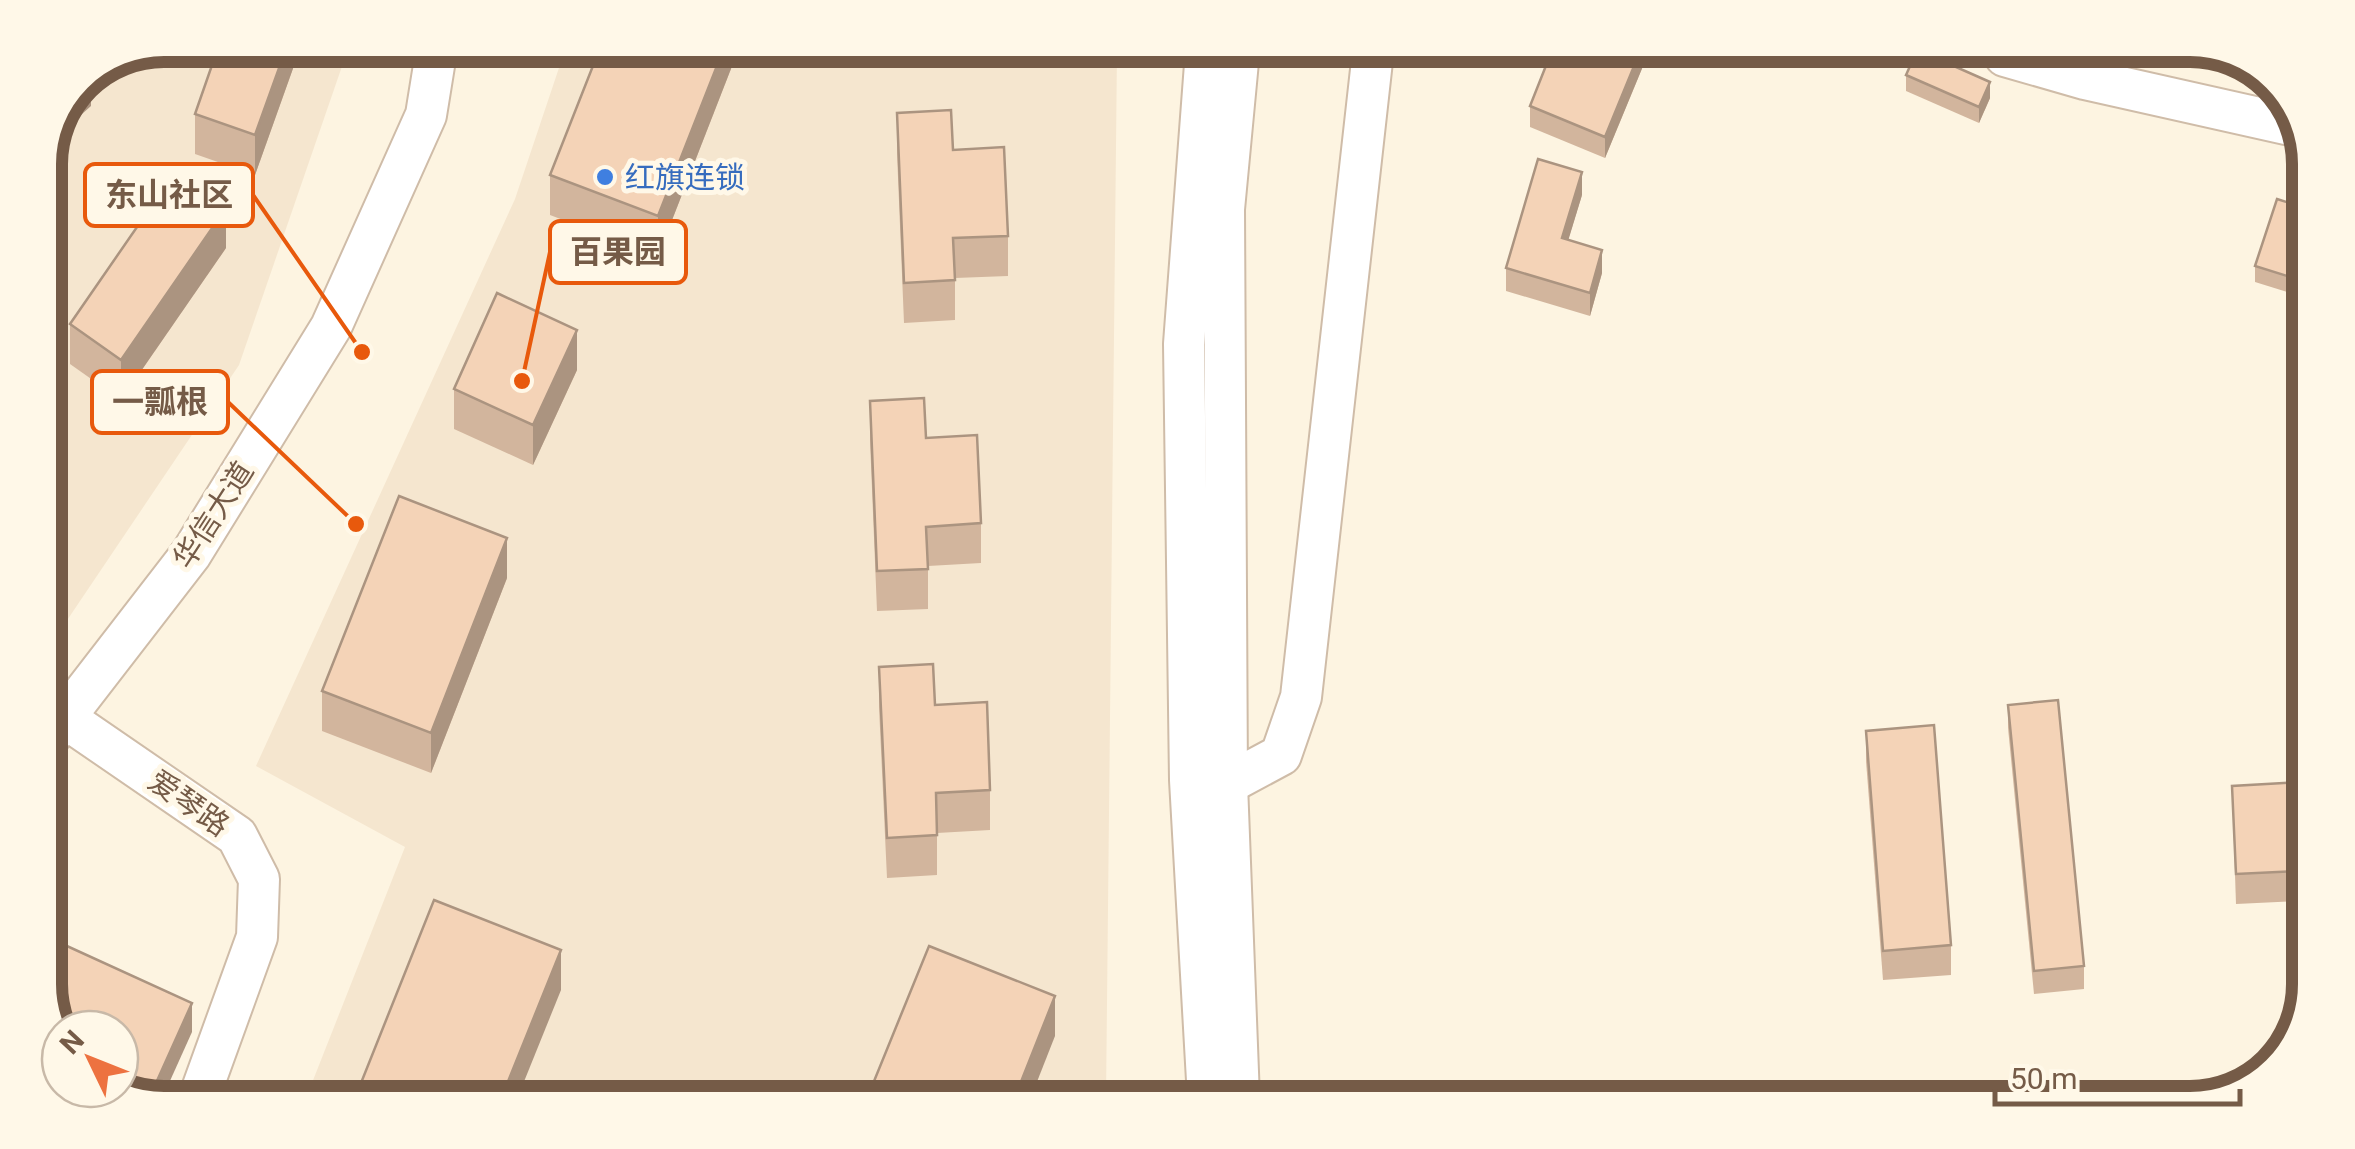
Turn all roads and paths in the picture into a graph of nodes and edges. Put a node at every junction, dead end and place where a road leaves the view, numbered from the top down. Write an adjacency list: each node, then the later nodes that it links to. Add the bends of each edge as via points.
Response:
1 (434, 62): 7 (street, 华信大道, via 426,114 331,327 191,554)
2 (1205, 62): 11 (street, via 1184,344 1190,780)
3 (1238, 62): 9 (street, via 1224,209)
4 (1372, 62): 9 (street, via 1300,697 1281,754)
5 (2025, 62): 6 (street)
6 (2283, 123)
7 (63, 721)
8 (63, 736): 10 (street, 爱琴路, via 237,836 260,879 257,937)
9 (1227, 784): 12 (street)
10 (204, 1086)
11 (1207, 1086)
12 (1239, 1086)

